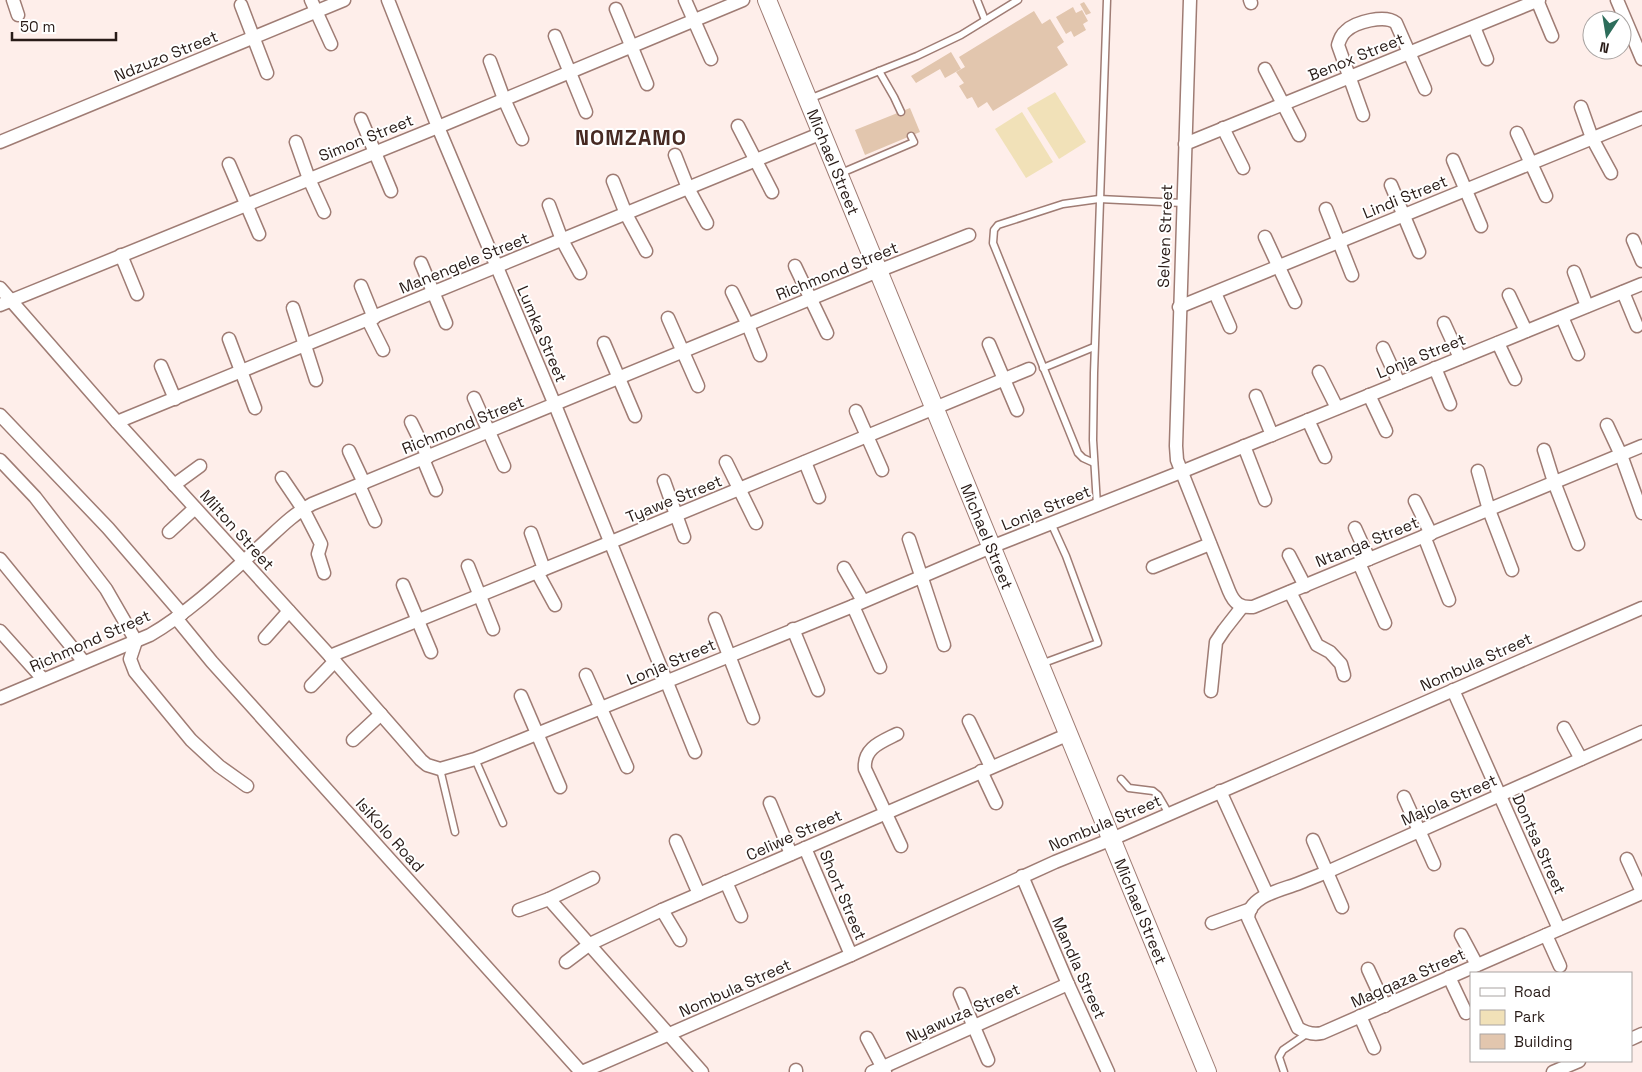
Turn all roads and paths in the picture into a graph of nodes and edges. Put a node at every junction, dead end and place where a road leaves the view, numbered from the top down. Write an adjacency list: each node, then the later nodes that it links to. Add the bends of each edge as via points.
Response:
1 (13, 0): 16 (street)
2 (344, 0): 14 (street, Ndzuzo Street)
3 (388, 0): 46 (street, Lumka Street)
4 (685, 0): 18 (street)
5 (743, 0): 18 (street, Simon Street)
6 (767, 0): 38 (street, Michael Street)
7 (977, 0): 17 (lane)
8 (1018, 0): 17 (lane)
9 (1107, 0): 75 (lane)
10 (1190, 0): 57 (street, Selven Street)
11 (1538, 0): 19 (street, Benox Street); 21 (street)
12 (1617, 0): 28 (street)
13 (241, 5): 22 (street)
14 (314, 6): 22 (street, Ndzuzo Street); 23 (street)
15 (616, 9): 24 (street)
16 (18, 15)
17 (985, 20): 31 (lane, via 926,52)
18 (693, 21): 24 (street, Simon Street); 26 (street)
19 (1474, 27): 25 (street, Benox Street); 27 (street)
20 (556, 36): 32 (street)
21 (1552, 36)
22 (254, 37): 33 (street); 55 (street, Ndzuzo Street)
23 (331, 44)
24 (631, 46): 32 (street, Simon Street); 35 (street)
25 (1410, 53): 34 (street, Benox Street); 34 (street, via 1393,21 1364,21 1347,29 1340,37 1338,45); 36 (street)
26 (711, 59)
27 (1486, 59)
28 (1642, 59)
29 (490, 61): 37 (street)
30 (1265, 69): 39 (street)
31 (879, 71): 38 (lane); 42 (lane)
32 (571, 72): 37 (street, Simon Street); 41 (street)
33 (268, 73)
34 (1349, 77): 39 (street, Benox Street); 43 (street)
35 (647, 84)
36 (1425, 89)
37 (504, 99): 46 (street, Simon Street); 53 (street)
38 (808, 100): 49 (street, Michael Street)
39 (1282, 104): 48 (street, Benox Street); 51 (street)
40 (1581, 107): 52 (street)
41 (586, 112)
42 (901, 112)
43 (1363, 115)
44 (1642, 118): 52 (street, Lindi Street)
45 (361, 119): 58 (street)
46 (438, 126): 58 (street, Simon Street); 98 (street, Lumka Street)
47 (738, 126): 60 (street)
48 (1224, 128): 57 (street, Benox Street); 64 (street)
49 (822, 133): 60 (street, Manengele Street); 65 (street, Michael Street)
50 (1517, 133): 63 (street)
51 (1299, 135)
52 (1592, 138): 63 (street, Lindi Street); 66 (street)
53 (522, 139)
54 (913, 139): 65 (lane)
55 (0, 142)
56 (296, 142): 67 (street)
57 (1185, 144): 76 (street, Selven Street)
58 (375, 152): 67 (street, Simon Street); 72 (street)
59 (675, 155): 70 (street)
60 (756, 160): 70 (street, Manengele Street); 73 (street)
61 (1453, 160): 71 (street)
62 (229, 164): 77 (street)
63 (1530, 164): 71 (street, Lindi Street); 74 (street)
64 (1243, 168)
65 (838, 174): 99 (street, Michael Street)
66 (1611, 174)
67 (309, 179): 77 (street, Simon Street); 80 (street)
68 (613, 181): 81 (street)
69 (1391, 185): 82 (street)
70 (688, 188): 81 (street, Manengele Street); 83 (street)
71 (1465, 190): 82 (street, Lindi Street); 84 (street)
72 (391, 191)
73 (772, 192)
74 (1546, 196)
75 (1099, 199): 76 (lane); 133 (lane); 141 (lane, via 1063,204 998,225 994,230 993,243)
76 (1183, 203): 117 (street, Selven Street)
77 (247, 204): 85 (street); 93 (street, Simon Street)
78 (549, 205): 88 (street)
79 (1326, 208): 90 (street)
80 (324, 212)
81 (626, 214): 88 (street, Manengele Street); 91 (street)
82 (1404, 216): 90 (street, Lindi Street); 92 (street)
83 (707, 223)
84 (1481, 226)
85 (259, 234)
86 (969, 235): 99 (street, Richmond Street)
87 (1266, 237): 97 (street)
88 (562, 240): 98 (street, Manengele Street); 101 (street)
89 (1633, 240): 94 (street)
90 (1339, 242): 97 (street, Lindi Street); 102 (street)
91 (646, 251)
92 (1419, 252)
93 (121, 255): 110 (street); 114 (street, Simon Street)
94 (1642, 262)
95 (421, 263): 108 (street)
96 (795, 266): 112 (street)
97 (1279, 267): 109 (street, Lindi Street); 113 (street)
98 (496, 268): 108 (street, Manengele Street); 157 (street, Lumka Street)
99 (878, 271): 112 (street, Richmond Street); 159 (street, Michael Street)
100 (1574, 272): 115 (street)
101 (580, 273)
102 (1352, 275)
103 (1642, 284): 107 (street, Lonja Street)
104 (361, 286): 120 (street)
105 (0, 288): 114 (street, Milton Street)
106 (732, 292): 123 (street)
107 (1623, 292): 115 (street, Lonja Street); 124 (street)
108 (433, 293): 120 (street, Manengele Street); 121 (street)
109 (1215, 293): 117 (street, Lindi Street); 125 (street)
110 (137, 294)
111 (1509, 295): 126 (street)
112 (812, 298): 123 (street, Richmond Street); 127 (street)
113 (1295, 302)
114 (6, 303): 166 (street, Milton Street)
115 (1587, 306): 118 (street, Lonja Street)
116 (293, 308): 132 (street)
117 (1179, 308): 188 (street, Selven Street, via 1176,446)
118 (1562, 317): 126 (street, Lonja Street); 137 (street)
119 (668, 318): 136 (street)
120 (371, 319): 132 (street, Manengele Street); 135 (street)
121 (446, 323)
122 (1444, 323): 139 (street)
123 (748, 325): 136 (street, Richmond Street); 138 (street)
124 (1637, 326)
125 (1230, 327)
126 (1526, 331): 130 (street, Lonja Street)
127 (827, 333)
128 (228, 339): 144 (street)
129 (604, 343): 146 (street)
130 (1498, 343): 139 (street, Lonja Street); 147 (street)
131 (989, 344): 149 (street)
132 (304, 346): 144 (street, Manengele Street); 148 (street)
133 (1094, 347): 141 (lane); 183 (lane)
134 (1383, 348): 150 (street)
135 (383, 350)
136 (683, 352): 146 (street, Richmond Street); 151 (street)
137 (1578, 354)
138 (760, 355)
139 (1460, 358): 142 (street, Lonja Street)
140 (161, 366): 155 (street)
141 (1043, 368): 183 (lane, via 1078,453)
142 (1435, 368): 150 (street, Lonja Street); 156 (street)
143 (1029, 369): 149 (street, Tyawe Street)
144 (241, 372): 155 (street, Manengele Street); 158 (street)
145 (1319, 372): 160 (street)
146 (620, 378): 157 (street, Richmond Street); 164 (street)
147 (1515, 379)
148 (316, 380)
149 (1004, 380): 159 (street, Tyawe Street); 161 (street)
150 (1399, 383): 152 (street, Lonja Street)
151 (698, 386)
152 (1369, 395): 160 (street, Lonja Street); 169 (street)
153 (1256, 396): 171 (street)
154 (474, 398): 170 (street)
155 (175, 399): 166 (street, Manengele Street)
156 (1450, 404)
157 (555, 405): 170 (street, Richmond Street); 214 (street, Lumka Street)
158 (255, 408)
159 (934, 408): 172 (street, Tyawe Street); 217 (street, Michael Street)
160 (1337, 408): 165 (street, Lonja Street)
161 (1017, 410)
162 (856, 411): 172 (street)
163 (0, 415): 239 (street, IsiKolo Road, via 108,528)
164 (635, 416)
165 (1308, 420): 171 (street, Lonja Street); 178 (street)
166 (117, 422): 193 (street, Milton Street)
167 (411, 422): 179 (street)
168 (1607, 425): 177 (street)
169 (1386, 431)
170 (490, 432): 179 (street, Richmond Street); 185 (street)
171 (1272, 435): 173 (street, Lonja Street)
172 (867, 436): 182 (street, Tyawe Street); 186 (street)
173 (1244, 446): 188 (street, Lonja Street); 197 (street)
174 (1642, 446): 177 (street, Ntanga Street)
175 (1544, 450): 191 (street)
176 (349, 451): 192 (street)
177 (1621, 455): 191 (street, Ntanga Street); 203 (street)
178 (1325, 457)
179 (426, 458): 192 (street, Richmond Street); 195 (street)
180 (0, 460): 247 (street, via 35,497 106,588)
181 (726, 462): 194 (street)
182 (804, 462): 194 (street, Tyawe Street); 196 (street)
183 (1094, 463): 199 (lane)
184 (200, 466): 193 (street)
185 (504, 466)
186 (882, 470)
187 (1478, 471): 202 (street)
188 (1181, 472): 199 (street, Lonja Street); 215 (street)
189 (282, 478): 201 (street)
190 (664, 481): 204 (street)
191 (1554, 482): 202 (street, Ntanga Street); 216 (street)
192 (362, 484): 201 (street, Richmond Street); 205 (street)
193 (174, 485): 200 (street, Milton Street)
194 (740, 489): 204 (street, Tyawe Street); 206 (street)
195 (436, 490)
196 (819, 497)
197 (1265, 500)
198 (1415, 501): 211 (street)
199 (1096, 505): 207 (street, Lonja Street)
200 (195, 508): 209 (street); 220 (street, Milton Street)
201 (303, 509): 220 (street, Richmond Street); 227 (street, via 321,544 318,554)
202 (1489, 510): 211 (street, Ntanga Street); 225 (street)
203 (1642, 513)
204 (676, 515): 212 (street); 214 (street, Tyawe Street)
205 (375, 521)
206 (756, 523)
207 (1052, 523): 217 (street, Lonja Street); 253 (lane, via 1098,643)
208 (1355, 528): 221 (street)
209 (169, 532)
210 (531, 533): 226 (street)
211 (1427, 535): 221 (street, Ntanga Street); 233 (street)
212 (684, 537)
213 (909, 539): 228 (street)
214 (611, 542): 226 (street, Tyawe Street); 258 (street, Lumka Street)
215 (1210, 544): 223 (street); 236 (street, via 1232,599)
216 (1578, 544)
217 (991, 547): 228 (street, Lonja Street); 253 (street, Michael Street)
218 (1289, 556): 230 (street)
219 (0, 559): 252 (street)
220 (243, 561): 238 (street, Milton Street); 239 (street, Richmond Street)
221 (1364, 561): 230 (street, Ntanga Street); 242 (street)
222 (468, 566): 232 (street)
223 (1152, 567)
224 (844, 568): 234 (street)
225 (1512, 570)
226 (540, 571): 232 (street, Tyawe Street); 235 (street)
227 (324, 574)
228 (921, 576): 234 (street, Lonja Street); 248 (street)
229 (403, 585): 241 (street)
230 (1305, 586): 231 (street, Ntanga Street)
231 (1290, 592): 236 (street, Ntanga Street, via 1253,607); 256 (street, via 1317,645 1330,652 1341,664)
232 (480, 595): 241 (street, Tyawe Street); 245 (street)
233 (1449, 600)
234 (858, 604): 243 (street, Lonja Street); 254 (street)
235 (555, 605)
236 (1242, 607): 262 (street, via 1216,642)
237 (1642, 608): 261 (street, Nombula Street)
238 (288, 610): 246 (street); 251 (street, Milton Street)
239 (179, 616): 247 (street, Richmond Street); 340 (street, IsiKolo Road, via 212,662)
240 (715, 619): 250 (street)
241 (418, 620): 249 (street); 251 (street, Tyawe Street)
242 (1385, 623)
243 (793, 629): 250 (street, Lonja Street); 260 (street)
244 (0, 630): 257 (street)
245 (493, 630)
246 (265, 638)
247 (136, 640): 252 (street, Richmond Street); 282 (street, via 130,658 135,672 191,740)
248 (944, 645)
249 (431, 652)
250 (729, 655): 258 (street, Lonja Street); 267 (street)
251 (333, 659): 259 (street); 266 (street, Milton Street)
252 (84, 662): 257 (street, Richmond Street)
253 (1040, 664): 272 (street, Michael Street)
254 (880, 667)
255 (586, 675): 265 (street)
256 (1344, 675)
257 (44, 679): 264 (street, Richmond Street)
258 (666, 681): 265 (street, Lonja Street); 275 (street, Lumka Street)
259 (311, 686)
260 (818, 690)
261 (1453, 690): 284 (street, Nombula Street); 285 (street, Dontsa Street)
262 (1210, 691)
263 (521, 696): 273 (street)
264 (0, 698)
265 (602, 709): 273 (street, Lonja Street); 278 (street)
266 (381, 714): 274 (street); 279 (street, Milton Street, via 421,760)
267 (753, 718)
268 (969, 721): 280 (street)
269 (1564, 728): 277 (street)
270 (1642, 732): 277 (street, Majola Street)
271 (897, 734): 289 (street, via 876,745 866,759 865,769)
272 (1069, 734): 280 (street, Celiwe Street); 294 (street, Michael Street)
273 (538, 735): 276 (street, Lonja Street); 283 (street)
274 (353, 740)
275 (695, 752)
276 (476, 759): 279 (street, Lonja Street); 291 (lane)
277 (1581, 759): 285 (street, Majola Street)
278 (627, 767)
279 (440, 769): 293 (lane)
280 (986, 769): 288 (street); 289 (street, Celiwe Street)
281 (1121, 779): 290 (lane, via 1129,788 1158,794)
282 (247, 786)
283 (560, 787)
284 (1220, 791): 290 (street, Nombula Street); 307 (street)
285 (1500, 796): 292 (street, Majola Street); 316 (street, Dontsa Street)
286 (1404, 797): 292 (street)
287 (770, 803): 299 (street)
288 (996, 803)
289 (885, 813): 297 (street); 298 (street, Celiwe Street)
290 (1169, 814): 294 (street, Nombula Street)
291 (503, 823)
292 (1418, 831): 301 (street); 302 (street, Majola Street)
293 (456, 832)
294 (1112, 839): 303 (street, Nombula Street); 343 (street, Michael Street)
295 (1312, 840): 302 (street)
296 (676, 841): 306 (street)
297 (901, 846)
298 (805, 848): 299 (street, Celiwe Street); 321 (street, Short Street)
299 (791, 854): 305 (street, Celiwe Street)
300 (1627, 859): 308 (street)
301 (1434, 864)
302 (1327, 872): 307 (street, Majola Street); 310 (street)
303 (1022, 876): 321 (street, Nombula Street); 327 (street, Mandla Street)
304 (592, 878): 309 (street)
305 (726, 882): 306 (street, Celiwe Street); 314 (street)
306 (699, 894): 312 (street, Celiwe Street)
307 (1267, 894): 313 (street, Majola Street)
308 (1641, 895): 316 (street, Magqaza Street)
309 (549, 899): 311 (street); 320 (street)
310 (1342, 907)
311 (519, 910)
312 (662, 910): 319 (street); 320 (street, Celiwe Street)
313 (1250, 913): 315 (street); 333 (street, via 1298,1028)
314 (741, 916)
315 (1212, 923)
316 (1560, 929): 318 (street, Magqaza Street)
317 (1461, 935): 323 (street)
318 (1546, 935): 323 (street, Magqaza Street); 324 (street)
319 (680, 940)
320 (590, 944): 322 (street, Celiwe Street); 334 (street)
321 (851, 955): 334 (street, Nombula Street)
322 (566, 962)
323 (1477, 965): 326 (street, Magqaza Street)
324 (1560, 966)
325 (1368, 969): 329 (street)
326 (1449, 978): 329 (street, Magqaza Street); 330 (street)
327 (1068, 984): 332 (street, Nyawuza Street); 342 (street, Mandla Street)
328 (960, 994): 332 (street)
329 (1385, 1006): 331 (street, Magqaza Street)
330 (1466, 1013)
331 (1360, 1016): 333 (street, Magqaza Street, via 1322,1033); 336 (street)
332 (974, 1026): 337 (street); 339 (street, Nyawuza Street)
333 (1308, 1033): 344 (lane, via 1283,1050 1279,1057)
334 (669, 1034): 340 (street, Nombula Street); 341 (street)
335 (867, 1038): 339 (street)
336 (1374, 1048)
337 (988, 1060)
338 (1577, 1062): 345 (street)
339 (880, 1070)
340 (582, 1072)
341 (702, 1072)
342 (1108, 1072)
343 (1207, 1072)
344 (1284, 1072)
345 (1553, 1072)

